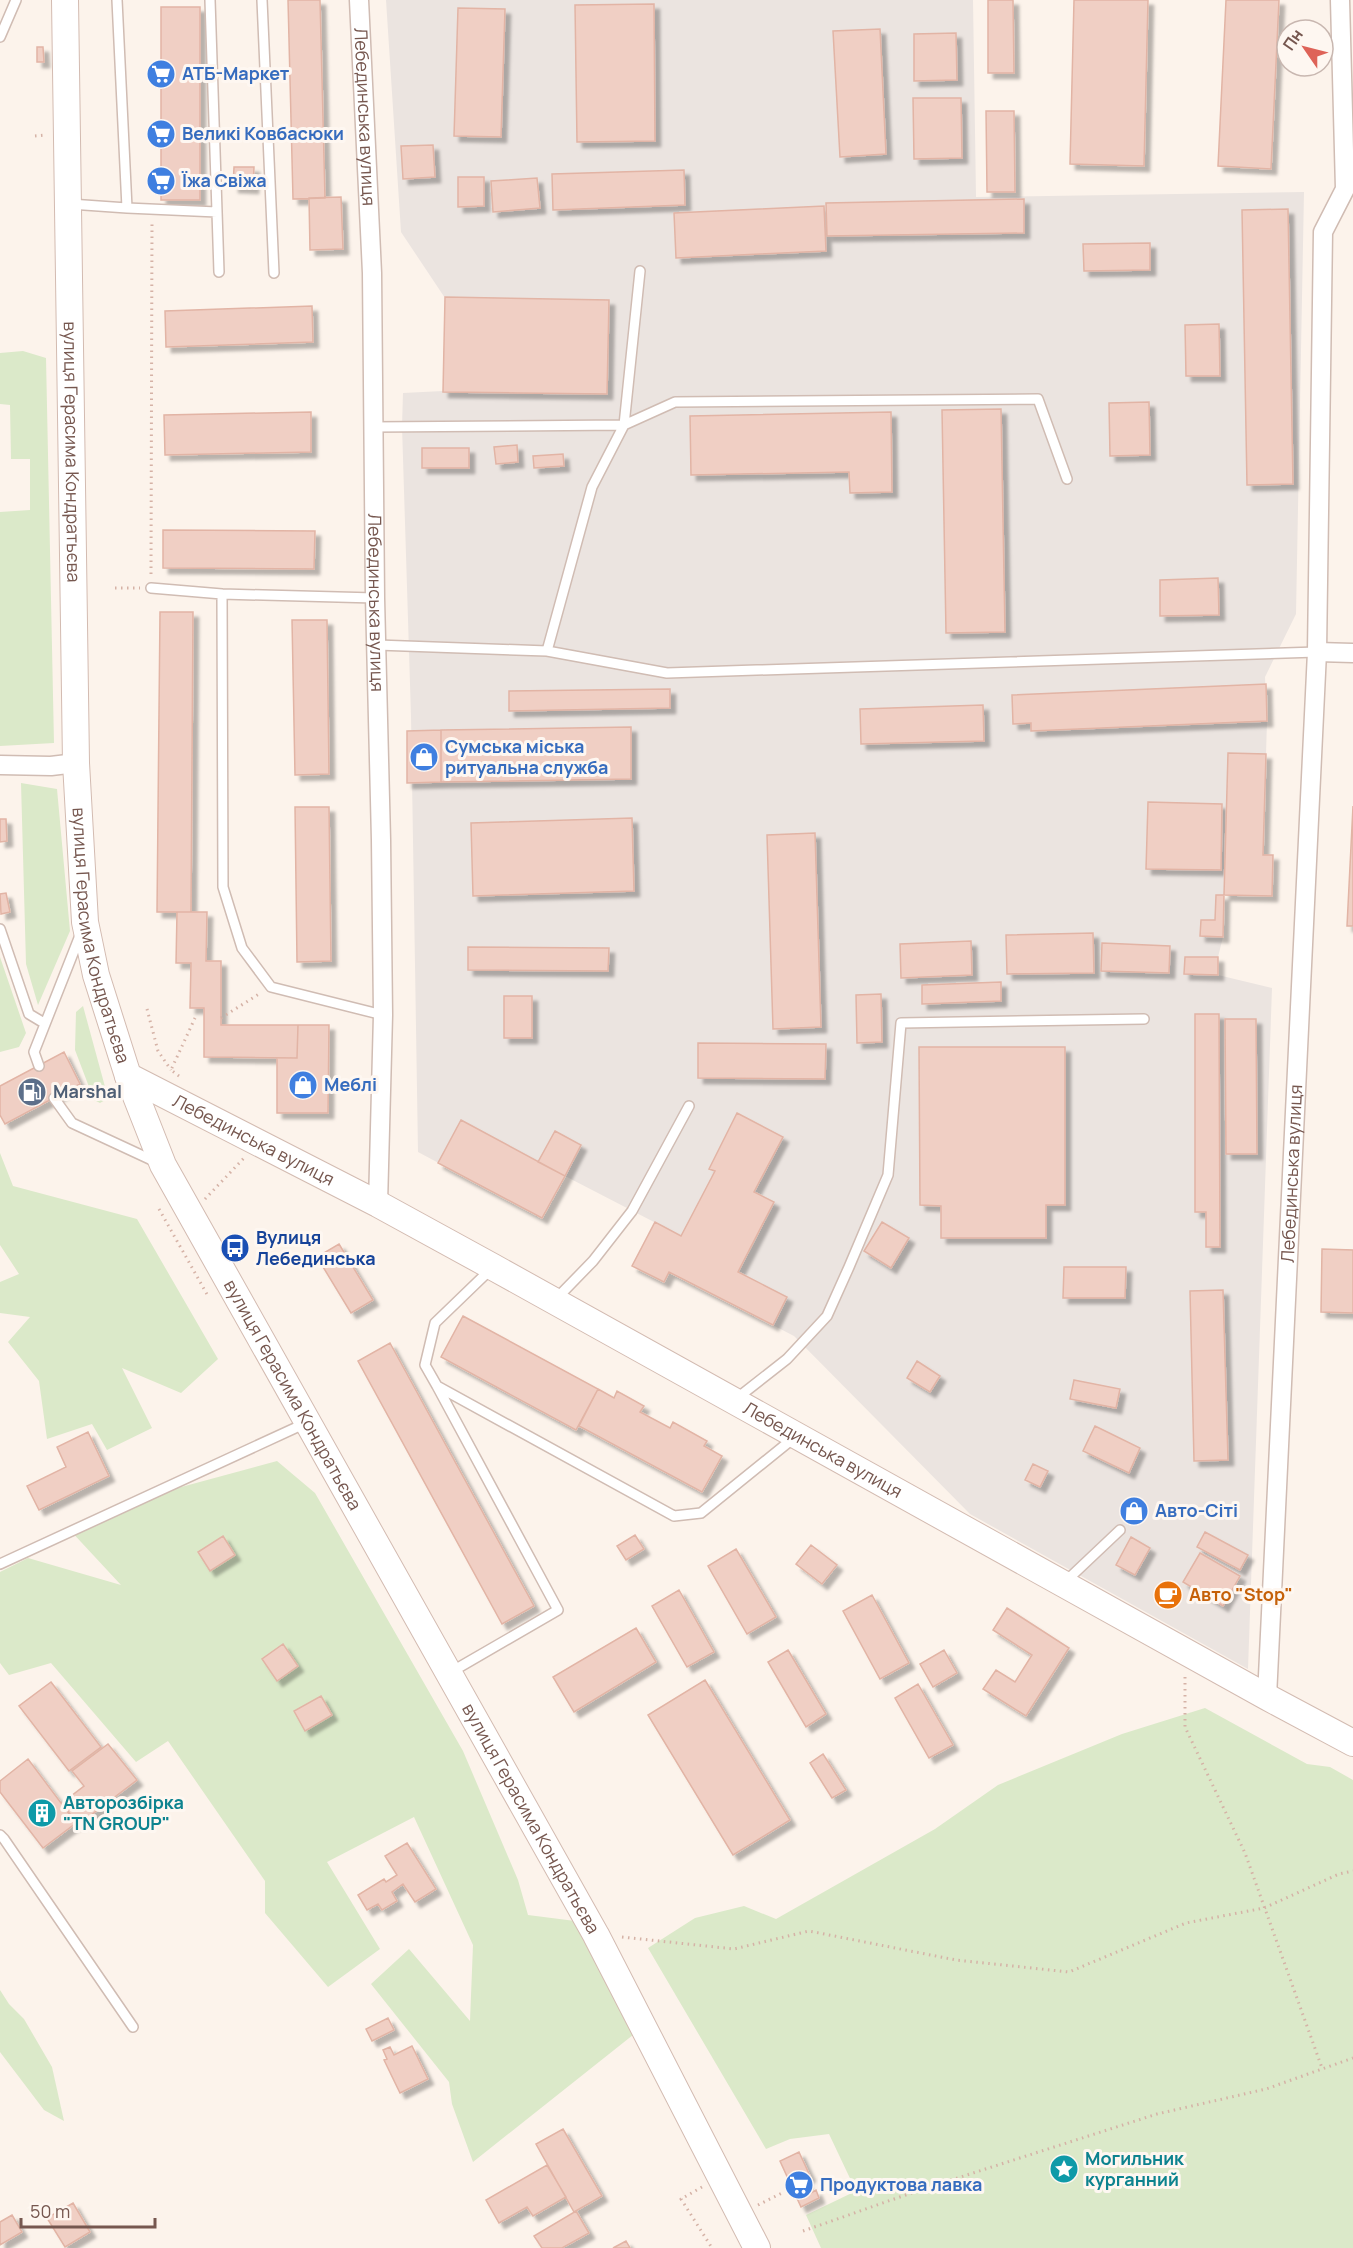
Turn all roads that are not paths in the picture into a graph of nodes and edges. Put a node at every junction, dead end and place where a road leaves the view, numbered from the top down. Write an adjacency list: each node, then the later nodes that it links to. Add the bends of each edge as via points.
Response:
1 (16, 0): 8 (lane)
2 (65, 0): 9 (main road, вулиця Герасима Кондратьєва)
3 (117, 0): 10 (lane)
4 (210, 0): 11 (lane)
5 (262, 0): 14 (lane)
6 (359, 0): 16 (street, Лебединська вулиця, via 372,273)
7 (1340, 0): 23 (street, Лебединська вулиця, via 1345,189 1323,232)
8 (0, 37)
9 (68, 204): 10 (lane); 25 (main road, вулиця Герасима Кондратьєва)
10 (127, 208): 11 (lane)
11 (217, 212): 13 (lane)
12 (640, 271): 15 (lane)
13 (219, 272)
14 (274, 273)
15 (624, 425): 16 (lane); 17 (lane, via 675,402 1038,399); 22 (lane, via 592,488)
16 (373, 427): 20 (street, Лебединська вулиця)
17 (1066, 479)
18 (151, 588): 19 (lane)
19 (222, 594): 20 (lane); 29 (lane, via 223,887 242,948 271,987)
20 (375, 598): 21 (street, Лебединська вулиця)
21 (377, 645): 22 (lane); 29 (street, Лебединська вулиця)
22 (547, 651): 23 (lane, via 667,672)
23 (1317, 652): 24 (street); 48 (street, Лебединська вулиця)
24 (1353, 653)
25 (76, 763): 26 (street); 27 (main road, вулиця Герасима Кондратьєва)
26 (0, 765)
27 (85, 922): 31 (lane); 33 (main road, вулиця Герасима Кондратьєва, via 96,975)
28 (0, 929): 31 (lane, via 29,1014)
29 (383, 1015): 37 (street, Лебединська вулиця)
30 (1144, 1019): 41 (lane, via 901,1023 888,1175 849,1267 827,1316 787,1359)
31 (44, 1023): 32 (lane, via 34,1052)
32 (39, 1066)
33 (128, 1076): 36 (main road, вулиця Герасима Кондратьєва); 37 (main road, Лебединська вулиця)
34 (54, 1098): 36 (lane, via 72,1124)
35 (689, 1106): 39 (lane, via 632,1211 593,1261)
36 (163, 1165): 42 (main road, вулиця Герасима Кондратьєва)
37 (378, 1204): 38 (main road, Лебединська вулиця)
38 (494, 1267): 39 (main road, Лебединська вулиця); 40 (lane, via 435,1323 425,1365)
39 (555, 1300): 41 (main road, Лебединська вулиця)
40 (437, 1386): 43 (lane, via 674,1516 701,1513); 47 (lane, via 558,1610)
41 (735, 1401): 43 (main road, Лебединська вулиця)
42 (308, 1422): 45 (lane); 47 (main road, вулиця Герасима Кондратьєва)
43 (797, 1436): 46 (main road, Лебединська вулиця)
44 (1120, 1530): 46 (lane)
45 (0, 1564)
46 (1063, 1584): 48 (main road, Лебединська вулиця)
47 (448, 1673): 52 (main road, вулиця Герасима Кондратьєва, via 596,1935)
48 (1267, 1697): 49 (main road, Лебединська вулиця)
49 (1353, 1743)
50 (0, 1835): 51 (lane)
51 (133, 2027)
52 (758, 2248)

